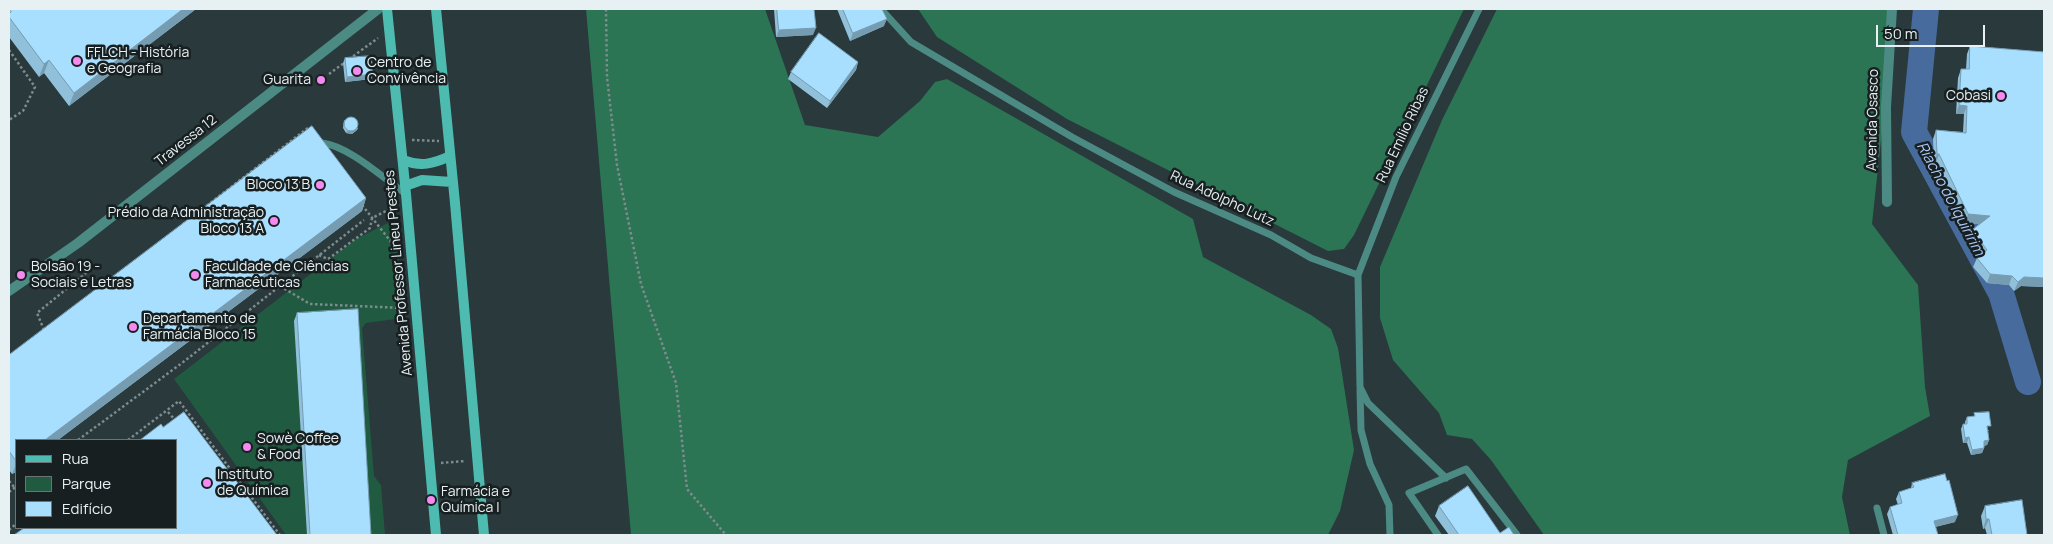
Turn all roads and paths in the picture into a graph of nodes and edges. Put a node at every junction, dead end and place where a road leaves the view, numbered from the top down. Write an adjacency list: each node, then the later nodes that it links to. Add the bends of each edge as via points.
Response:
1 (378, 9): 29 (street, Travessa 12, via 78,243)
2 (387, 9): 8 (main road, Avenida Professor Lineu Prestes)
3 (436, 9): 13 (main road)
4 (606, 9): 47 (path, via 607,77 617,164 641,284 676,383 687,489)
5 (881, 9): 27 (lane, Rua Adolpho Lutz, via 911,42 1072,137 1174,192 1271,235 1311,258)
6 (1479, 9): 27 (lane, Rua Emílio Ribas, via 1396,177)
7 (1892, 9): 20 (street, Avenida Osasco, via 1886,106)
8 (389, 30): 10 (path); 12 (main road, Avenida Professor Lineu Prestes)
9 (9, 50): 11 (path, via 35,87 24,111)
10 (329, 74)
11 (9, 120)
12 (400, 140): 13 (path); 16 (main road, Avenida Professor Lineu Prestes)
13 (448, 142): 15 (main road)
14 (322, 143): 18 (lane, via 348,152); 23 (path, via 309,127)
15 (450, 156): 16 (main road, via 428,165); 17 (main road)
16 (402, 160): 18 (main road, Avenida Professor Lineu Prestes)
17 (452, 182): 18 (main road, via 422,180); 37 (main road)
18 (406, 193): 21 (path); 26 (main road, Avenida Professor Lineu Prestes)
19 (360, 202): 21 (path)
20 (1887, 202)
21 (372, 218): 24 (path, via 370,228 328,259); 26 (path)
22 (364, 220): 24 (path)
23 (177, 228)
24 (319, 255): 28 (path)
25 (88, 259): 31 (path, via 91,269 37,313 44,330)
26 (412, 269): 30 (main road, Avenida Professor Lineu Prestes)
27 (1358, 275): 32 (lane)
28 (280, 286): 30 (path, via 310,304); 35 (path)
29 (9, 291)
30 (416, 308): 38 (main road, Avenida Professor Lineu Prestes)
31 (37, 335)
32 (1360, 387): 39 (lane, via 1368,403); 48 (lane, via 1361,430 1370,464 1388,505)
33 (168, 412): 34 (path)
34 (179, 426)
35 (79, 439)
36 (129, 439): 44 (path, via 180,401)
37 (477, 460): 38 (path); 46 (main road)
38 (429, 463): 45 (main road, Avenida Professor Lineu Prestes)
39 (1446, 478): 49 (lane, via 1410,493); 50 (lane, via 1466,470)
40 (9, 480): 41 (path)
41 (15, 487): 42 (path)
42 (9, 492)
43 (1877, 508): 51 (lane)
44 (280, 535)
45 (436, 535)
46 (484, 535)
47 (726, 535)
48 (1390, 535)
49 (1438, 535)
50 (1516, 535)
51 (1884, 535)

